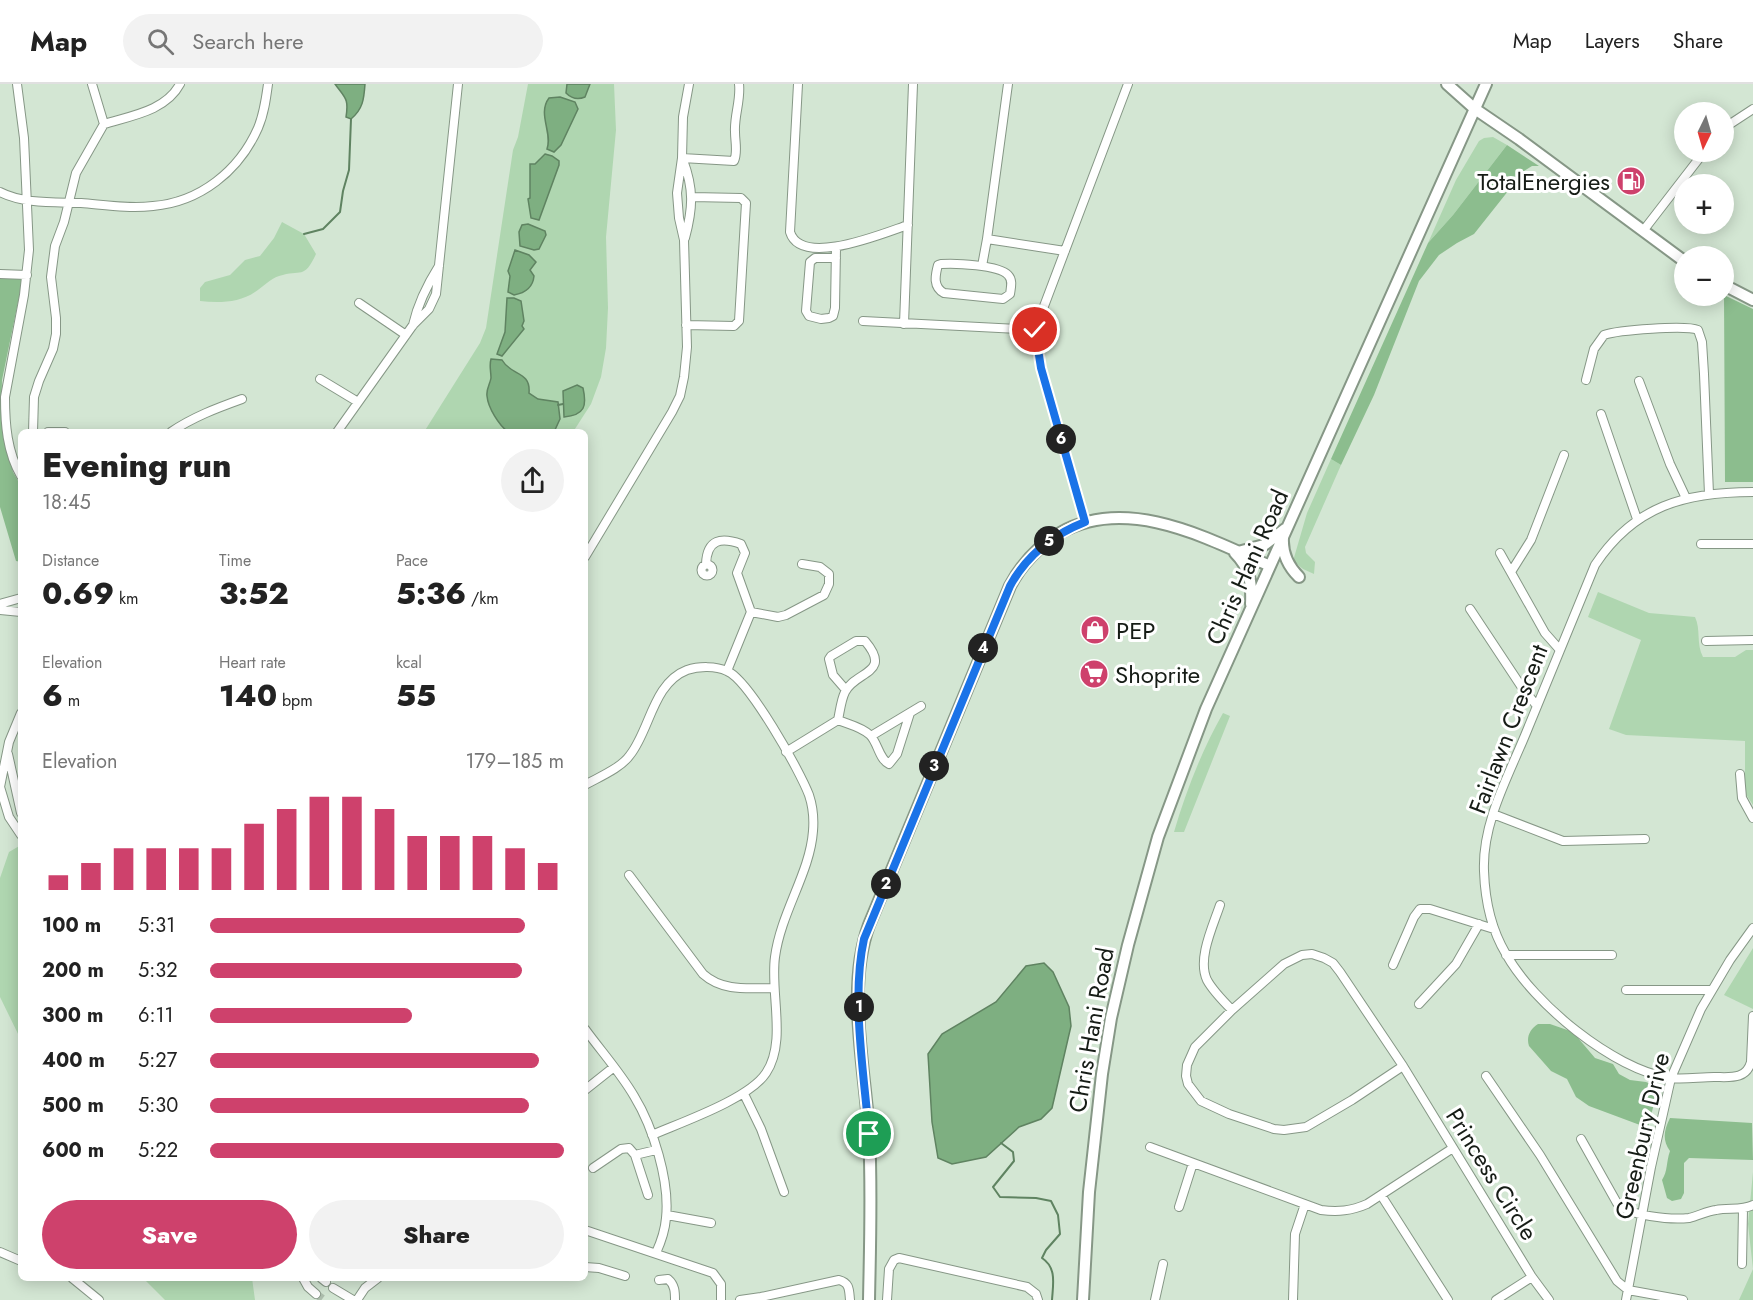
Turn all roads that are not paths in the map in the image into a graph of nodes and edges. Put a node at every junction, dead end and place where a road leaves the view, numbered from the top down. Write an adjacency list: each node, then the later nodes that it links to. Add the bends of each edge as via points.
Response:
1 (17, 84): 23 (street)
2 (92, 84): 17 (street)
3 (180, 84): 17 (street, via 161,104)
4 (268, 84): 25 (street, via 261,118 249,144 225,175 207,188 184,200 152,207)
5 (458, 84): 35 (street)
6 (689, 84): 18 (street)
7 (739, 84): 18 (street, via 734,161)
8 (798, 84): 31 (street, via 790,232 797,242 807,246)
9 (913, 84): 27 (street)
10 (1008, 84): 29 (street)
11 (1128, 84): 32 (street)
12 (1447, 84): 14 (main road)
13 (1486, 84): 14 (main road, Chris Hani Road)
14 (1475, 109): 28 (main road); 68 (main road, Chris Hani Road)
15 (1753, 109): 16 (street)
16 (1734, 121)
17 (104, 124): 25 (street, via 76,173)
18 (682, 158): 20 (street); 21 (street)
19 (1696, 162): 28 (street)
20 (691, 186): 21 (street); 24 (street)
21 (677, 187): 26 (street)
22 (0, 192): 23 (street)
23 (27, 200): 25 (street); 38 (street)
24 (692, 201): 26 (street); 30 (street); 49 (street, via 741,198 746,203 739,321 734,326)
25 (69, 203): 58 (street, via 52,258 56,334 34,397)
26 (678, 205): 30 (street)
27 (908, 225): 31 (street); 47 (street)
28 (1643, 231): 33 (main road)
29 (987, 239): 32 (street); 36 (street)
30 (684, 240): 49 (street)
31 (836, 248): 34 (street)
32 (1065, 251): 50 (street)
33 (1674, 254)
34 (836, 258): 34 (street, via 834,313 830,318 813,318 806,311 810,262 815,258)
35 (440, 264): 39 (street); 40 (street)
36 (982, 266): 36 (street, via 1010,276 1008,297 950,294 937,287 941,264)
37 (0, 274): 38 (street)
38 (27, 275): 62 (street, via 5,397 9,446)
39 (427, 284): 40 (street); 44 (street)
40 (437, 288): 45 (street)
41 (1734, 290): 42 (main road)
42 (1753, 300)
43 (359, 303): 51 (street)
44 (418, 304): 45 (street); 48 (street)
45 (429, 309): 48 (street)
46 (863, 321): 47 (street)
47 (904, 324): 50 (street)
48 (413, 325): 51 (street)
49 (686, 326): 72 (street, via 680,396)
50 (1035, 330): 67 (street, via 1041,368)
51 (406, 334): 56 (street)
52 (320, 378): 56 (street)
53 (1586, 380): 64 (street, via 1594,349 1604,335 1679,328 1698,330 1702,342)
54 (1639, 381): 65 (street)
55 (242, 399): 59 (street)
56 (358, 402): 60 (street)
57 (1601, 414): 66 (street)
58 (33, 429)
59 (176, 429)
60 (339, 429)
61 (1564, 455): 77 (street, via 1531,540)
62 (18, 470)
63 (1753, 492): 64 (street, Fairlawn Crescent)
64 (1709, 494): 65 (street, Fairlawn Crescent)
65 (1686, 498): 66 (street, Fairlawn Crescent)
66 (1637, 519): 88 (street, Fairlawn Crescent, via 1607,547 1595,565)
67 (1085, 522): 71 (main road, via 1112,518 1148,520); 170 (main road, via 1034,552 1010,586 864,939 858,996 870,1163)
68 (1286, 530): 71 (main road, via 1254,549); 76 (main road, Chris Hani Road); 78 (main road, via 1285,556)
69 (1701, 544): 70 (street)
70 (1753, 544)
71 (1234, 550): 76 (main road); 83 (main road, via 1250,575)
72 (588, 552)
73 (1500, 554): 77 (street)
74 (706, 564): 85 (street, via 716,541 741,544 745,553 736,573)
75 (802, 564): 85 (street, via 820,567 829,574 824,595 782,616)
76 (1270, 566): 83 (main road, Chris Hani Road)
77 (1511, 572): 88 (street, via 1542,627)
78 (1299, 577)
79 (18, 599): 80 (street)
80 (0, 604)
81 (1470, 609): 92 (street)
82 (0, 610): 84 (street)
83 (1251, 610): 173 (main road, Chris Hani Road, via 1174,792 1128,945 1111,1018 1096,1116)
84 (18, 612)
85 (751, 612): 89 (street)
86 (1753, 640): 87 (street)
87 (1706, 641)
88 (1560, 650): 92 (street, Fairlawn Crescent)
89 (727, 671): 97 (street, via 749,692); 100 (street, via 698,668 671,681 628,758)
90 (846, 690): 90 (street, via 833,675 829,659 856,641 865,641 875,656 873,666); 95 (street)
91 (921, 706): 93 (street)
92 (1537, 706): 105 (street, Fairlawn Crescent)
93 (910, 713): 96 (street); 96 (street, via 892,762 884,760)
94 (18, 720): 98 (street)
95 (838, 720): 96 (street); 97 (street)
96 (871, 736)
97 (786, 752): 117 (street, via 805,786 814,816 806,864 778,935)
98 (8, 753): 101 (street); 102 (street, via 1,775)
99 (1740, 774): 106 (street, via 1742,798)
100 (588, 783)
101 (15, 790): 102 (street); 103 (street)
102 (1, 793): 104 (street)
103 (18, 802): 104 (street)
104 (3, 808): 107 (street)
105 (1493, 814): 108 (street, via 1563,841); 112 (street, Fairlawn Crescent, via 1484,868)
106 (1753, 818)
107 (18, 831)
108 (1645, 839)
109 (629, 875): 117 (street, via 711,981 733,988)
110 (1220, 905): 121 (street, via 1204,971 1211,986)
111 (1479, 924): 112 (street); 116 (street, via 1420,909); 120 (street, via 1456,964)
112 (1494, 928): 114 (street, Fairlawn Crescent)
113 (1753, 928): 119 (street, Greenbury Drive)
114 (1506, 955): 115 (street); 127 (street, Fairlawn Crescent, via 1540,998 1605,1052)
115 (1612, 955)
116 (1393, 965)
117 (773, 988): 129 (street, via 775,1054 766,1074)
118 (1626, 990): 119 (street)
119 (1711, 990): 127 (street, Greenbury Drive)
120 (1419, 1004)
121 (1232, 1010): 124 (street, Princess Circle, via 1284,964 1312,954 1333,963); 124 (street, Princess Circle, via 1191,1053 1188,1084 1201,1101 1274,1129 1306,1127)
122 (1753, 1016): 127 (street, Fairlawn Crescent, via 1751,1062 1745,1074)
123 (588, 1033): 125 (street)
124 (1403, 1066): 133 (street, Princess Circle)
125 (614, 1067): 128 (street); 130 (street, via 636,1099)
126 (1486, 1077): 162 (street, via 1540,1155 1613,1276)
127 (1671, 1078): 146 (street, Greenbury Drive)
128 (588, 1088)
129 (744, 1094): 130 (street); 138 (street)
130 (652, 1135): 134 (street)
131 (1581, 1139): 146 (street, via 1617,1203)
132 (1150, 1147): 136 (street)
133 (1453, 1148): 140 (street); 156 (street, Princess Circle)
134 (656, 1150): 135 (street); 145 (street, via 666,1187)
135 (635, 1155): 137 (street, via 629,1149 621,1149); 139 (street)
136 (1193, 1163): 141 (street); 143 (street)
137 (593, 1168)
138 (784, 1192)
139 (648, 1195)
140 (1381, 1195): 141 (street, via 1346,1210 1321,1210); 176 (street)
141 (1305, 1204): 175 (street, via 1295,1234)
142 (1753, 1205): 144 (street)
143 (1179, 1207)
144 (1743, 1209): 146 (street, via 1715,1210 1685,1218); 153 (street)
145 (667, 1215): 147 (street); 150 (street)
146 (1642, 1215): 162 (street, Greenbury Drive)
147 (711, 1223)
148 (588, 1231): 150 (street)
149 (0, 1252): 151 (street)
150 (656, 1253): 167 (street, via 713,1273 722,1284)
151 (18, 1260)
152 (1163, 1264): 174 (street)
153 (1742, 1264)
154 (588, 1267): 155 (street)
155 (625, 1276)
156 (1532, 1277): 177 (street); 178 (street, Princess Circle)
157 (659, 1280): 166 (street, via 671,1282)
158 (76, 1281): 164 (street)
159 (305, 1281): 163 (street)
160 (374, 1281): 165 (street)
161 (333, 1288): 165 (street)
162 (1628, 1290): 179 (street, Greenbury Drive); 180 (street)
163 (316, 1294)
164 (99, 1300)
165 (355, 1300)
166 (675, 1300)
167 (722, 1300)
168 (740, 1300): 169 (street, via 839,1280 849,1286)
169 (850, 1300)
170 (869, 1300)
171 (887, 1300): 172 (street, via 889,1269 899,1258 1028,1287)
172 (1038, 1300)
173 (1083, 1300)
174 (1155, 1300)
175 (1293, 1300)
176 (1448, 1300)
177 (1496, 1300)
178 (1549, 1300)
179 (1626, 1300)
180 (1683, 1300)

